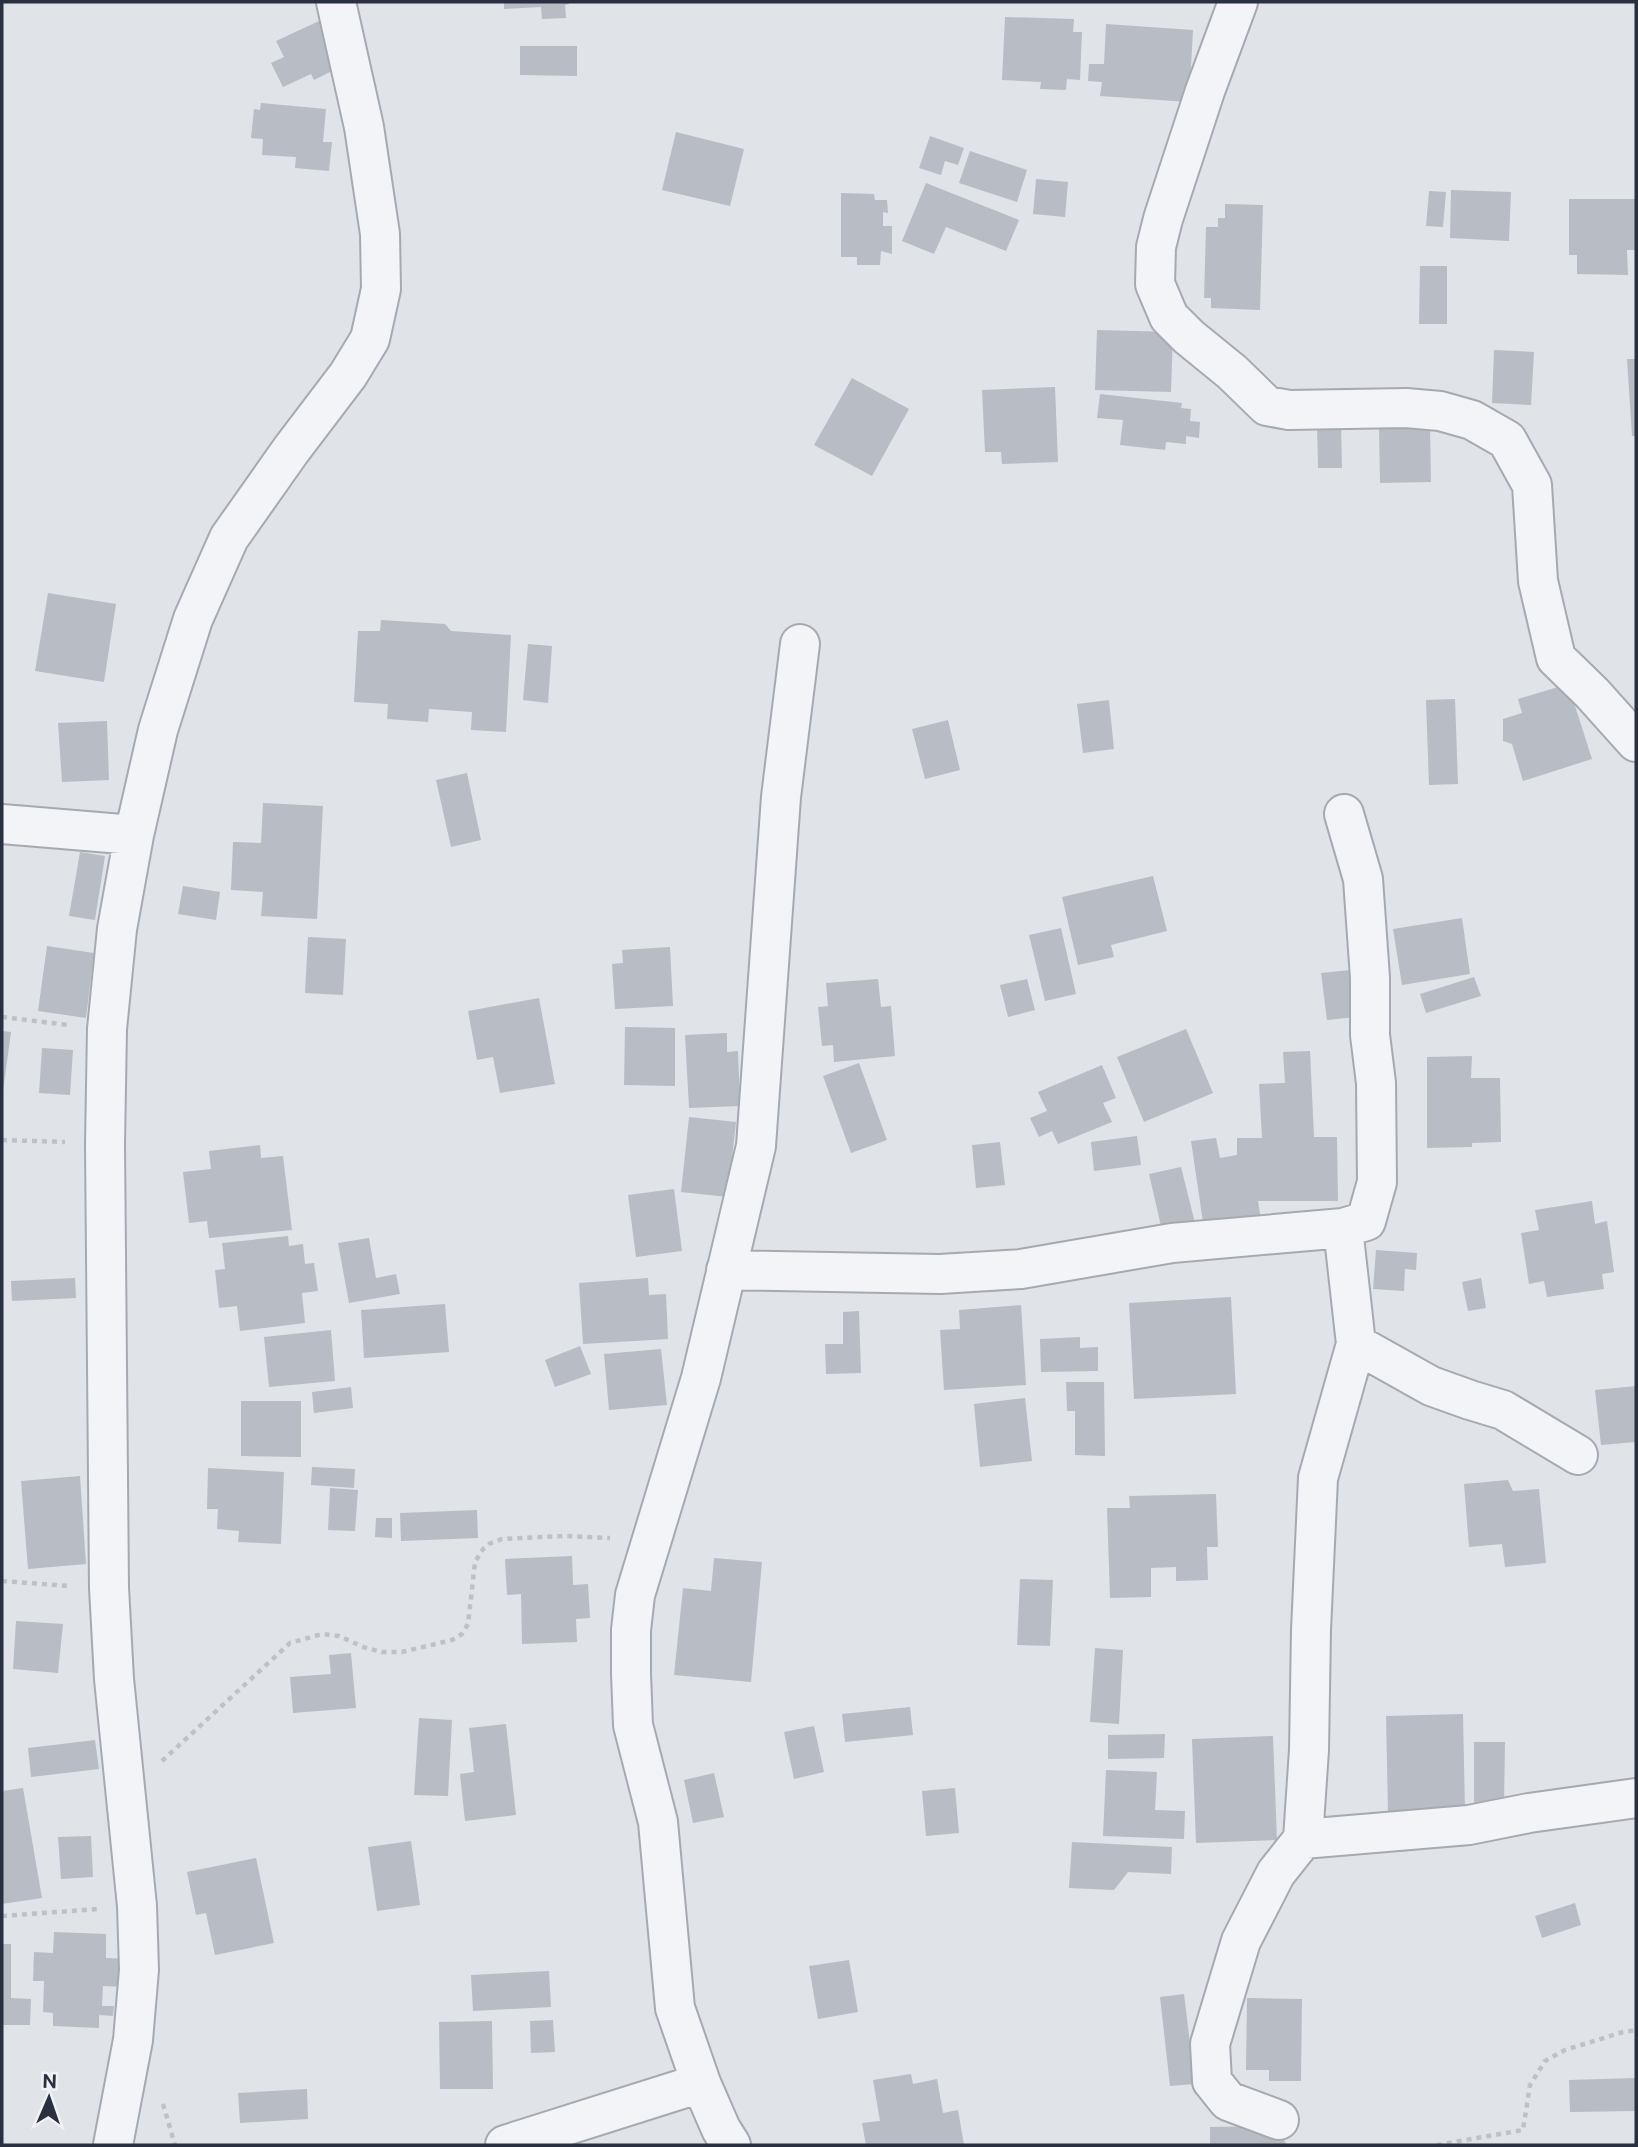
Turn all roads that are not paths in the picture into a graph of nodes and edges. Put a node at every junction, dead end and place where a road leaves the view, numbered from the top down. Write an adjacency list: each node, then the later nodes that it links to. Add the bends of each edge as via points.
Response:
1 (335, 2): 7 (street, via 365,127 380,234 381,289 370,339 229,538 189,631 158,730)
2 (1238, 2): 4 (street, via 1156,247 1155,284 1168,317 1267,406 1440,411 1472,420 1507,440 1532,485 1538,581 1556,658)
3 (800, 644): 9 (street, via 781,797 756,1146)
4 (1636, 742)
5 (1344, 814): 8 (street, via 1363,879 1376,1083 1377,1182 1366,1221)
6 (2, 824): 7 (street)
7 (134, 835): 16 (street, via 117,929 107,1029 105,1144 109,1588 139,1970 133,2040)
8 (1343, 1228): 9 (street, via 1172,1243 1021,1269 940,1275); 10 (street)
9 (726, 1270): 14 (street, via 701,1378 635,1595 631,1630 634,1725 658,1822 675,2008)
10 (1356, 1344): 11 (street, via 1431,1386 1503,1409); 13 (street, via 1318,1478)
11 (1578, 1455)
12 (1636, 1798): 13 (street, via 1469,1825)
13 (1303, 1839): 15 (street, via 1276,1872 1241,1941 1210,2044 1212,2081 1228,2101)
14 (701, 2083): 17 (street); 18 (street)
15 (1279, 2120)
16 (113, 2145)
17 (505, 2145)
18 (731, 2145)

